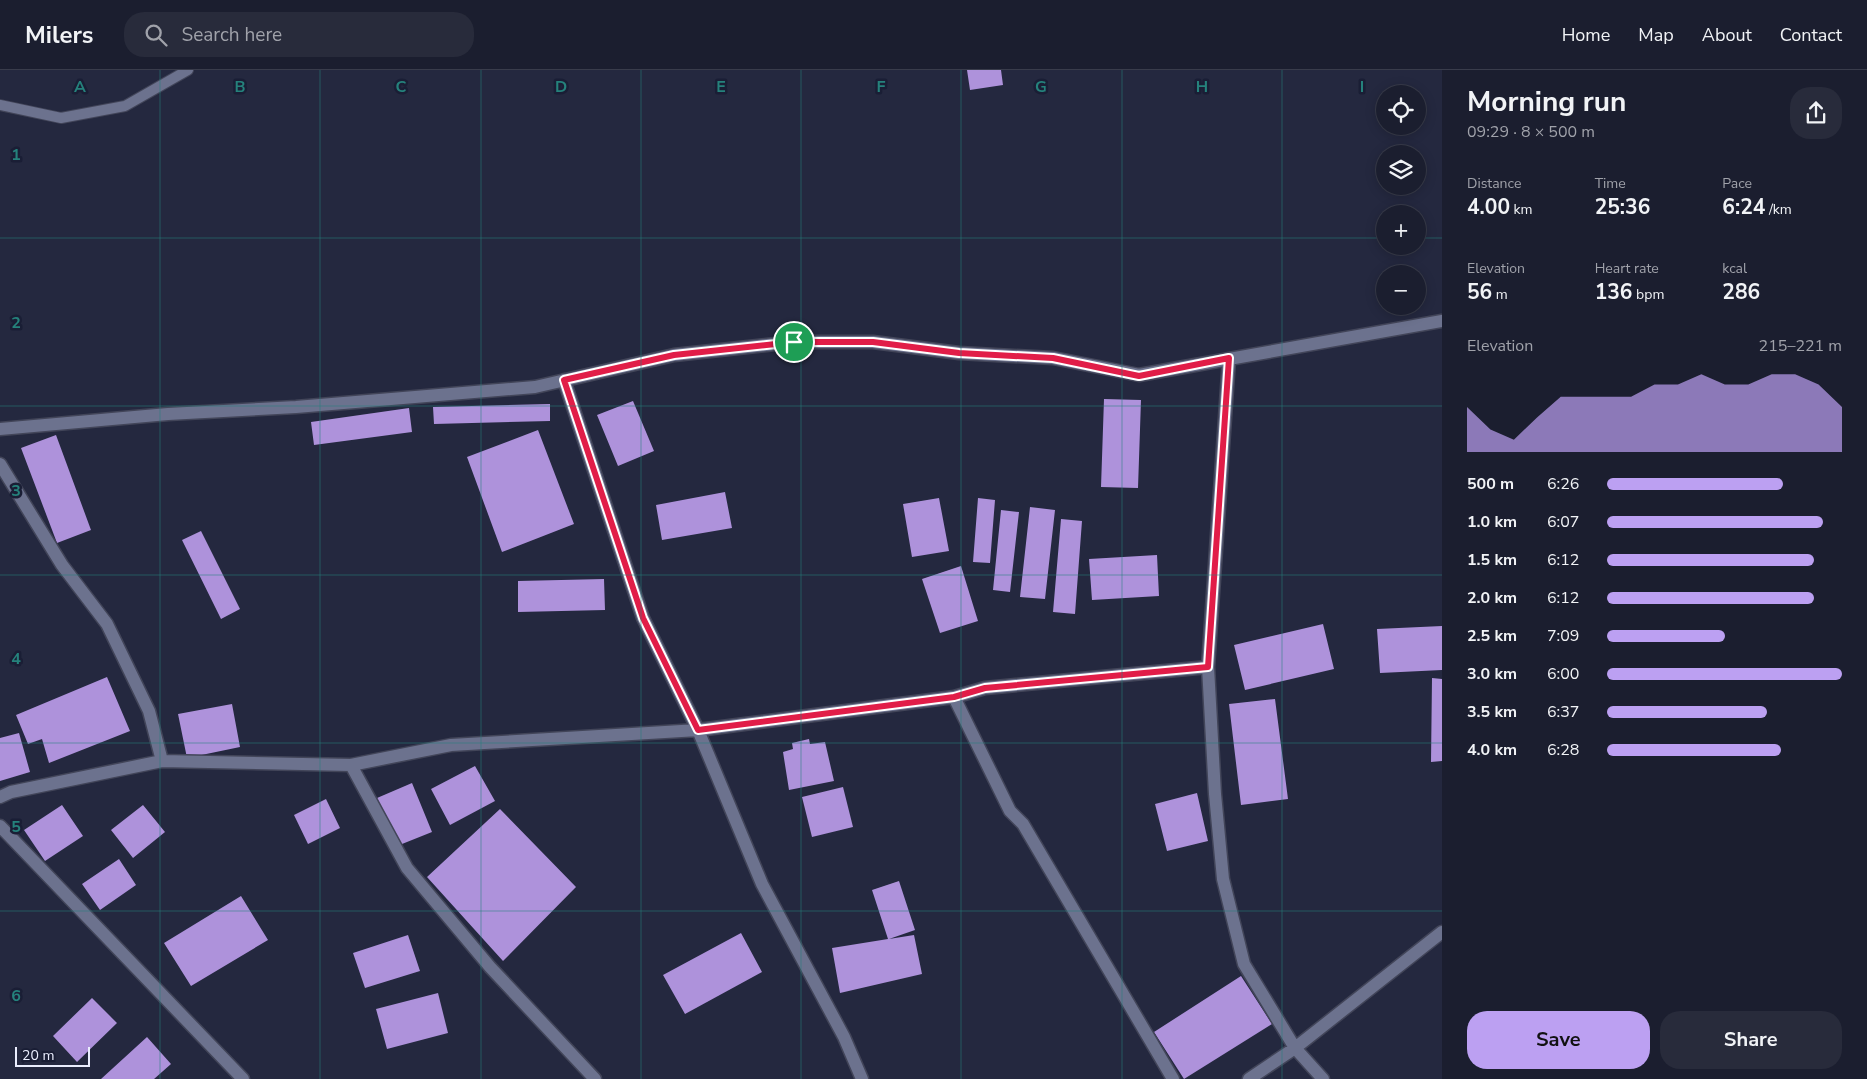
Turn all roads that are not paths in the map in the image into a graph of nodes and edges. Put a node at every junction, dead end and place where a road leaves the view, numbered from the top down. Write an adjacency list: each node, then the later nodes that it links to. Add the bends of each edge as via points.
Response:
1 (188, 70): 2 (lane, via 125,106 107,110 60,118)
2 (0, 105)
3 (1442, 320): 4 (street)
4 (1229, 358): 5 (street, via 1139,376 1053,358 959,353 873,342 794,342 674,355); 8 (street)
5 (564, 380): 6 (street, via 535,387); 10 (street, via 643,618)
6 (0, 429)
7 (0, 464): 11 (street, via 62,565 108,624 150,712)
8 (1208, 667): 9 (street, via 985,688); 16 (street, via 1223,879 1244,964)
9 (954, 697): 10 (street); 20 (street, via 1010,811 1023,824)
10 (698, 730): 12 (street, via 451,745); 19 (street, via 762,884 844,1037)
11 (162, 761): 12 (street); 13 (street, via 11,792)
12 (351, 765): 18 (street, via 407,868 490,967)
13 (0, 798)
14 (0, 826): 17 (street)
15 (1442, 932): 16 (street)
16 (1294, 1048): 21 (street); 22 (street)
17 (243, 1079)
18 (595, 1079)
19 (862, 1079)
20 (1174, 1079)
21 (1249, 1079)
22 (1323, 1079)

